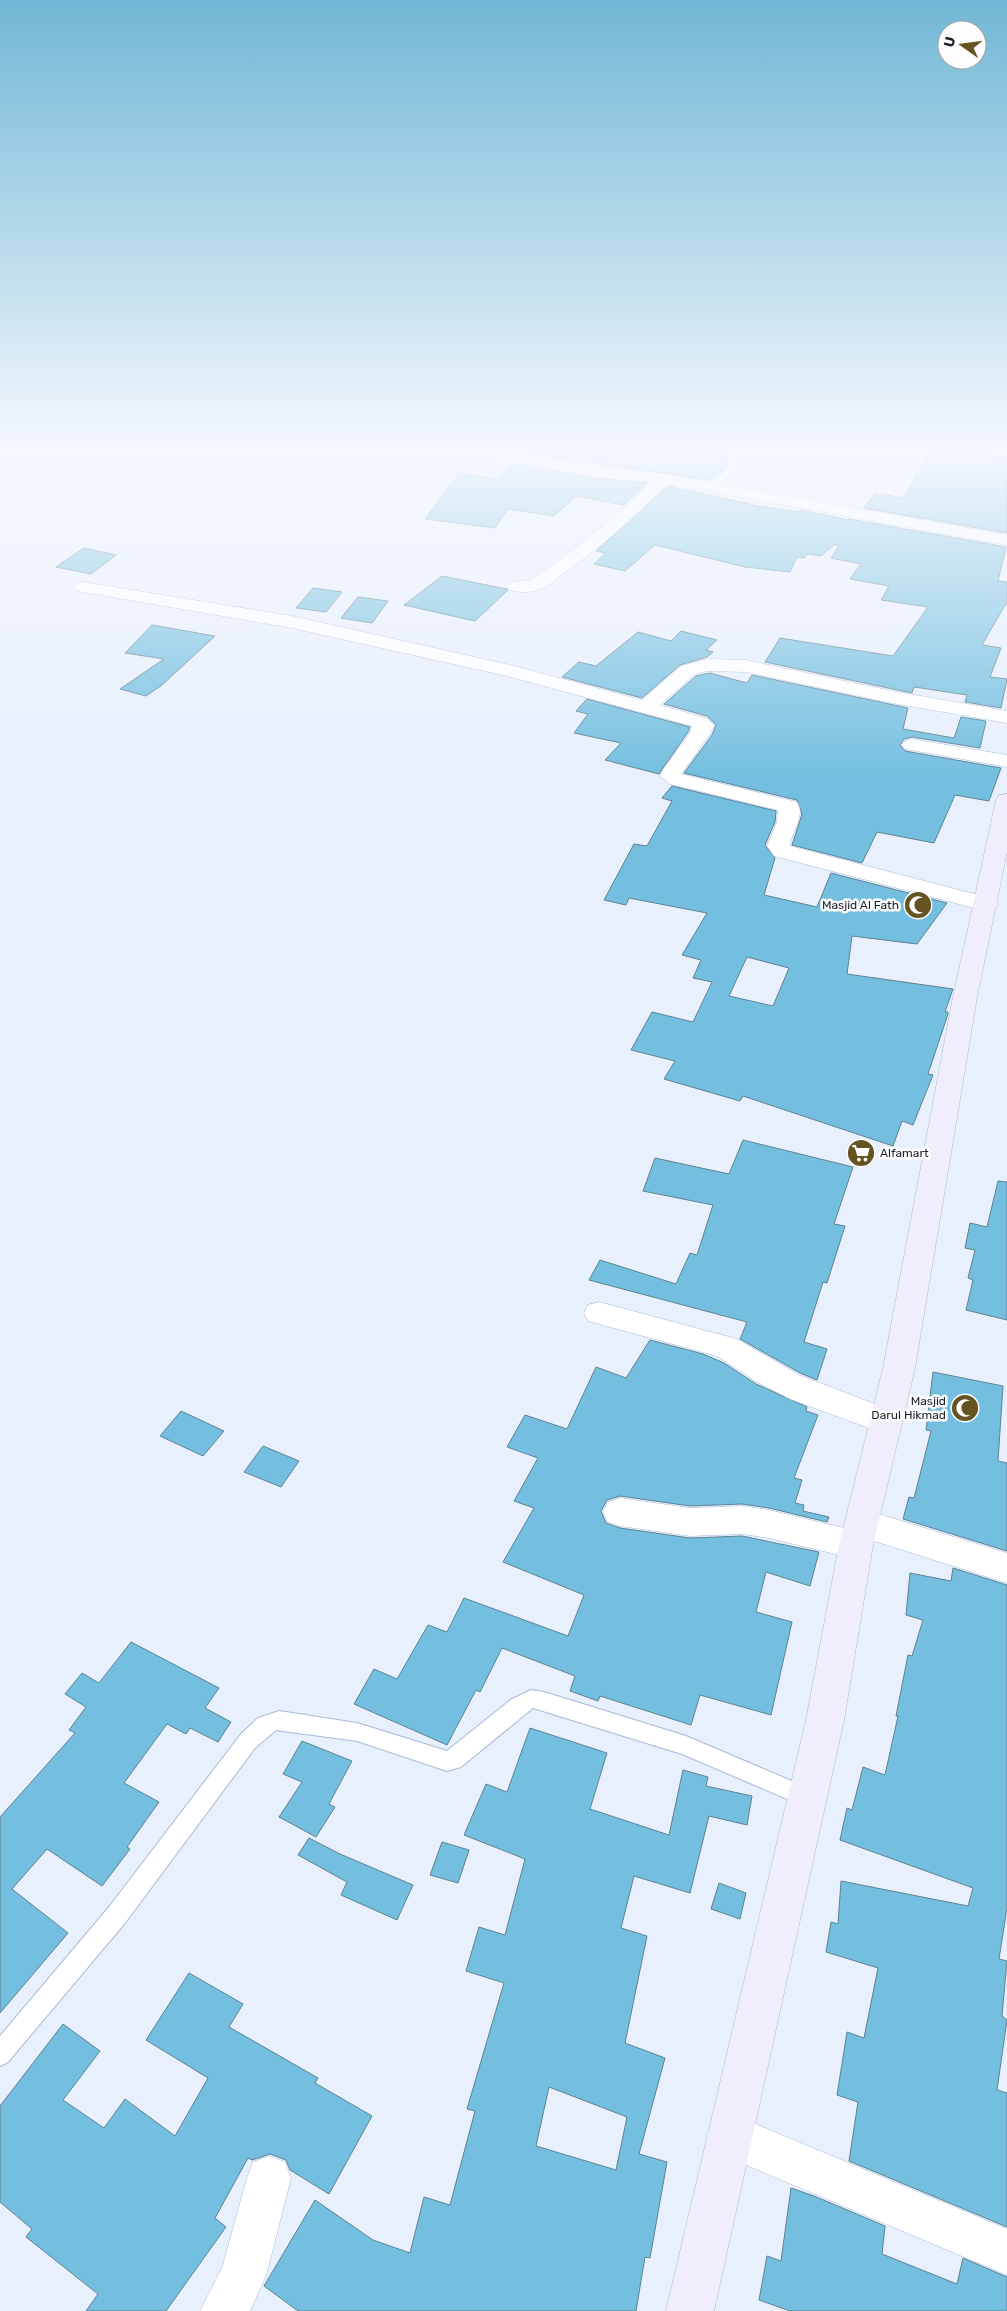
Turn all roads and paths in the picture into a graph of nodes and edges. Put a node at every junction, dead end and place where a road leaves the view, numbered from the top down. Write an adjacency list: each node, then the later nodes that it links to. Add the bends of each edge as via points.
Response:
1 (569, 561): 2 (street, via 537,584)
2 (516, 586)
3 (84, 587): 4 (street, via 292,622 510,671)
4 (646, 707): 5 (street, via 688,670 726,665 746,666); 9 (street, via 704,725 670,776 789,807 790,819 778,846 782,852)
5 (1007, 717)
6 (912, 745): 7 (street)
7 (1007, 761)
8 (1007, 800): 9 (main road)
9 (986, 904): 11 (main road, via 965,997 899,1368)
10 (599, 1313): 11 (street, via 726,1347 742,1354 772,1376 811,1395)
11 (885, 1420): 13 (main road)
12 (620, 1512): 13 (street, via 690,1522 742,1520)
13 (859, 1534): 14 (street); 15 (main road, via 825,1720)
14 (1007, 1568)
15 (806, 1797): 16 (lane, via 686,1746 531,1699 454,1760 447,1761 357,1732 279,1720 269,1722 248,1741 117,1916); 17 (main road)
16 (0, 2054)
17 (729, 2135): 19 (street); 21 (main road)
18 (269, 2178): 20 (street, via 243,2276)
19 (1007, 2252)
20 (224, 2311)
21 (690, 2311)

